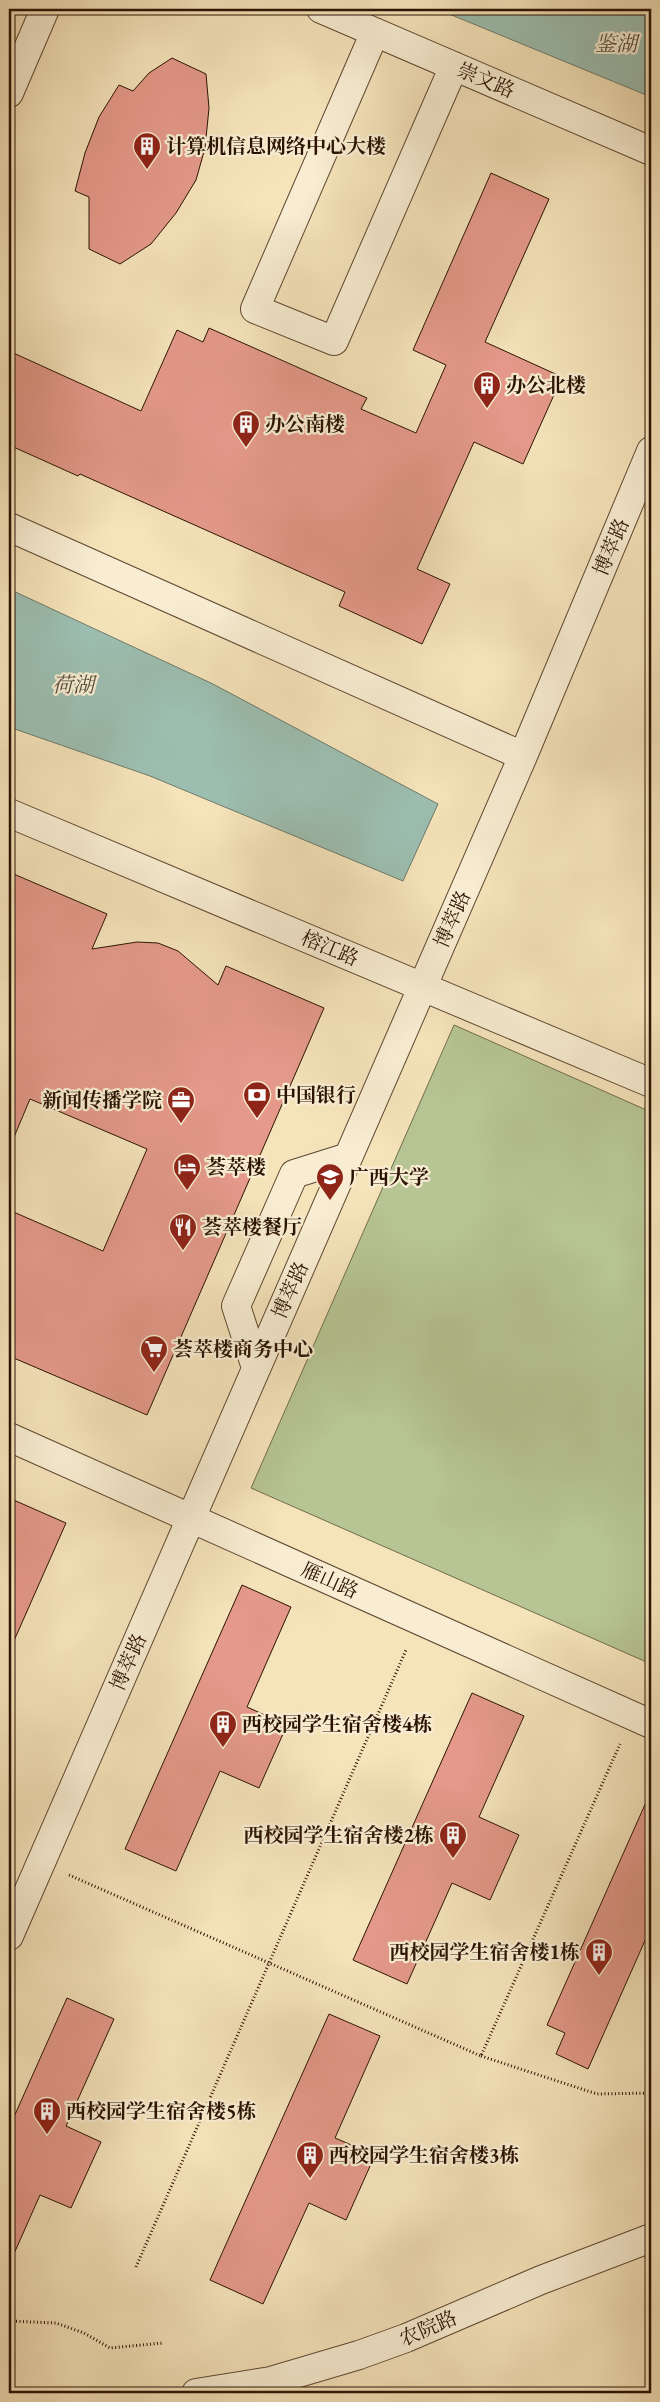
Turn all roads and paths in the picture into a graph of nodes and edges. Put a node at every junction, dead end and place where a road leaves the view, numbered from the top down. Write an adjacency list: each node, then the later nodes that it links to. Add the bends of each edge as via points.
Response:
1 (45, 9): 5 (street)
2 (321, 9): 3 (street, 崇文路)
3 (375, 32): 4 (street, 崇文路); 4 (street, via 255,309 334,341)
4 (454, 66): 6 (street, 崇文路)
5 (9, 93)
6 (651, 151)
7 (651, 451): 9 (street, 博萃路)
8 (9, 527): 9 (street)
9 (523, 756): 11 (street, 博萃路)
10 (9, 813): 11 (street, 榕江路)
11 (422, 987): 12 (street, 榕江路); 13 (street, 博萃路)
12 (651, 1083)
13 (348, 1157): 14 (street, 博萃路); 14 (street, via 294,1174 236,1306)
14 (256, 1368): 16 (street, 博萃路)
15 (9, 1437): 16 (street, 雁山路)
16 (191, 1518): 17 (street, 雁山路); 19 (street, 博萃路)
17 (419, 1620): 18 (street, 雁山路); 21 (path)
18 (642, 1720): 22 (path)
19 (40, 1862): 20 (street, 博萃路); 21 (path)
20 (9, 1936)
21 (269, 1963): 22 (path); 25 (path)
22 (481, 2056): 23 (path, via 598,2094)
23 (651, 2093)
24 (651, 2238): 28 (street, 农院路, via 360,2355 271,2382)
25 (136, 2267)
26 (9, 2321): 27 (path, via 56,2323 84,2333 110,2348)
27 (163, 2343)
28 (196, 2393)

